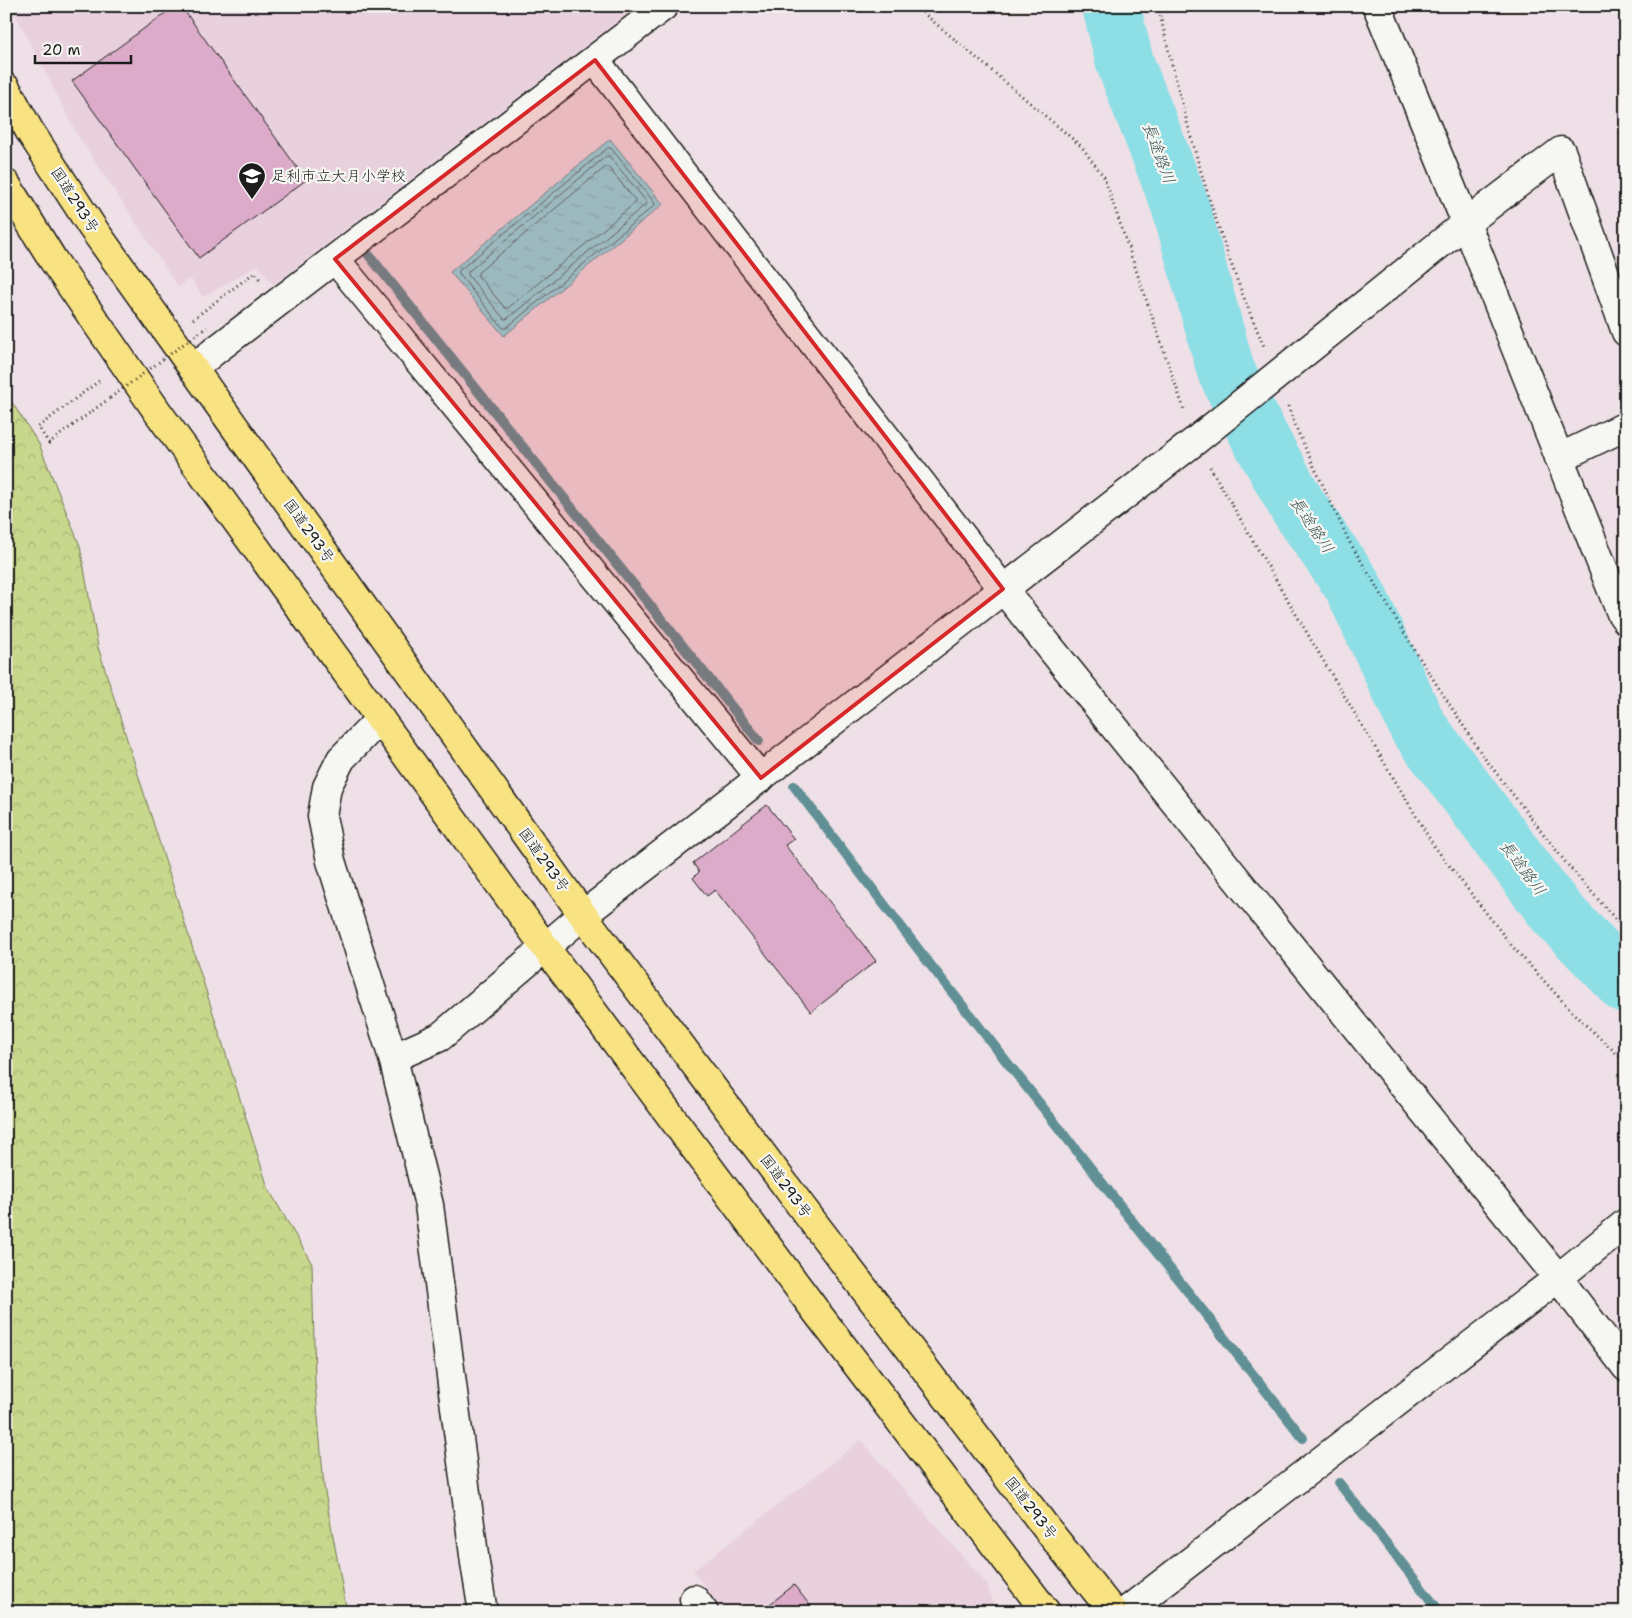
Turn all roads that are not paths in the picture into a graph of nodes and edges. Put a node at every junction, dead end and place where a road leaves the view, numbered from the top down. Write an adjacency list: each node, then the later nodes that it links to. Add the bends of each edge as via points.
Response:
1 (664, 6): 3 (street)
2 (1377, 6): 6 (street)
3 (595, 60): 7 (street); 12 (street)
4 (6, 88): 9 (highway, 国道293号, via 29,130 92,227)
5 (7, 185): 14 (highway, via 53,260 157,411)
6 (1466, 223): 8 (street, via 1561,151); 11 (street); 12 (street, via 1275,378)
7 (335, 260): 9 (street); 15 (street)
8 (1626, 332)
9 (193, 369): 16 (highway, 国道293号)
10 (1626, 426): 11 (street)
11 (1560, 458): 13 (street)
12 (1003, 589): 15 (street); 20 (street)
13 (1626, 620)
14 (380, 719): 17 (highway); 18 (street, via 341,759 327,787 322,816 331,861)
15 (761, 778): 16 (street)
16 (583, 915): 17 (street); 24 (highway, 国道293号, via 804,1210)
17 (545, 947): 18 (street, via 440,1037); 23 (highway, via 812,1306)
18 (393, 1058): 22 (street, via 429,1205)
19 (1626, 1223): 20 (street)
20 (1558, 1278): 21 (street); 25 (street)
21 (1626, 1367)
22 (483, 1612)
23 (1046, 1612)
24 (1113, 1612)
25 (1125, 1612)

